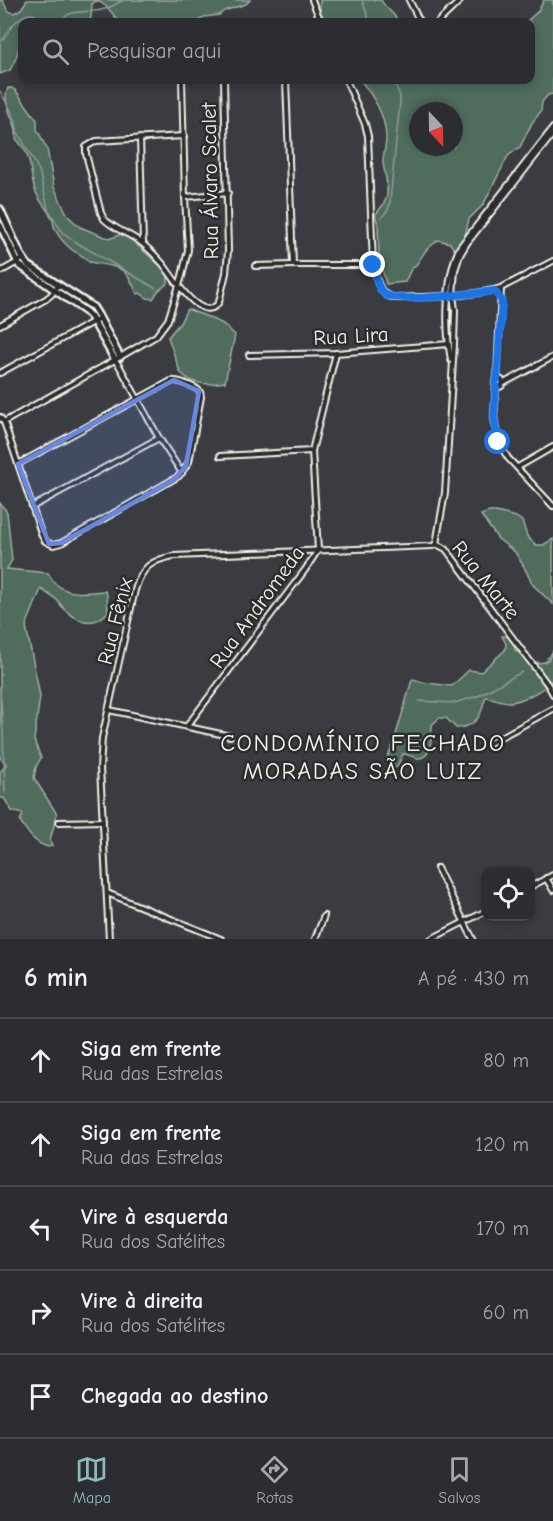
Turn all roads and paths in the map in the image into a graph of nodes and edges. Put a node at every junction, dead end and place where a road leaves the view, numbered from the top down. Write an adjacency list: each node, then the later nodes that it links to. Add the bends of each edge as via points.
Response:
1 (312, 0): 4 (street)
2 (409, 0): 5 (street)
3 (461, 0): 6 (street)
4 (319, 18)
5 (418, 18)
6 (442, 18)
7 (182, 84): 13 (street)
8 (224, 84): 15 (street, Rua Álvaro Scalet)
9 (286, 84): 23 (street)
10 (348, 84): 24 (street, via 368,136)
11 (553, 128): 31 (street, Rua Marte, via 460,247 451,269)
12 (553, 134): 31 (street, Rua Marte, via 460,255)
13 (184, 136): 14 (street); 16 (street)
14 (141, 138): 19 (street); 19 (street, via 96,141 86,147 86,154 104,219)
15 (228, 193): 16 (street); 27 (street, Rua Álvaro Scalet, via 229,241 219,302 214,308 205,309)
16 (185, 197): 27 (street, via 188,250)
17 (0, 209): 20 (street)
18 (0, 225): 22 (street)
19 (143, 243): 27 (street)
20 (23, 259): 22 (street); 28 (street)
21 (553, 261): 29 (street)
22 (17, 263): 26 (street); 28 (street)
23 (293, 264): 24 (street); 25 (street)
24 (373, 265): 31 (street, via 380,289 388,297)
25 (255, 266)
26 (0, 272)
27 (178, 287): 43 (street, via 161,331)
28 (57, 288): 33 (street, via 93,308); 34 (street); 37 (street, via 46,299)
29 (501, 288): 30 (street); 32 (street)
30 (494, 291): 31 (street); 32 (street)
31 (451, 295): 35 (street, Rua Marte); 36 (street, Rua Marte)
32 (502, 301): 46 (street)
33 (100, 318): 34 (street); 43 (street)
34 (94, 321): 43 (street); 45 (street)
35 (455, 321): 36 (street); 39 (street, Rua Marte)
36 (448, 322): 38 (street, Rua Marte)
37 (0, 325)
38 (448, 344): 39 (street, Rua Lira); 40 (street, Rua Lira); 44 (street, Rua Marte)
39 (454, 344): 44 (street, Rua Marte)
40 (336, 352): 41 (street, Rua Lira); 54 (street, Rua Andromeda)
41 (249, 355)
42 (553, 357): 47 (street)
43 (118, 359): 49 (street); 51 (street)
44 (452, 366): 61 (street, Rua Marte, via 445,493)
45 (0, 373)
46 (497, 379): 47 (street); 48 (street)
47 (502, 384): 48 (street)
48 (496, 386): 57 (street, via 494,417 498,442)
49 (138, 399): 52 (street); 56 (street); 58 (street, via 174,380 197,389 201,395 189,462)
50 (0, 417): 51 (street)
51 (4, 422): 56 (street)
52 (159, 438): 58 (street); 60 (street)
53 (553, 447): 57 (street)
54 (312, 452): 55 (street); 62 (street, Rua Andromeda)
55 (220, 456)
56 (18, 464): 60 (street)
57 (518, 467): 59 (street)
58 (182, 473): 60 (street, via 53,545 42,536)
59 (553, 506)
60 (32, 507)
61 (436, 544): 62 (street, Rua Fênix); 63 (street, Rua Marte, via 446,549)
62 (318, 550): 65 (street, Rua Fênix, via 174,556 153,561 137,582); 66 (street, Rua Andromeda)
63 (553, 694)
64 (553, 709): 68 (street)
65 (109, 710): 66 (street); 69 (street, Rua Fênix, via 101,748)
66 (187, 726): 67 (street)
67 (230, 736)
68 (490, 743)
69 (103, 821): 70 (street); 76 (street, Rua Fênix)
70 (59, 822)
71 (437, 868): 79 (street)
72 (553, 875): 73 (street)
73 (546, 878): 74 (street); 75 (street)
74 (535, 885)
75 (553, 890)
76 (107, 893): 80 (street, Rua Fênix); 81 (street)
77 (481, 913): 79 (street)
78 (324, 916): 82 (street)
79 (464, 922): 83 (street); 84 (street)
80 (109, 939)
81 (221, 939)
82 (315, 939)
83 (431, 939)
84 (473, 939)

